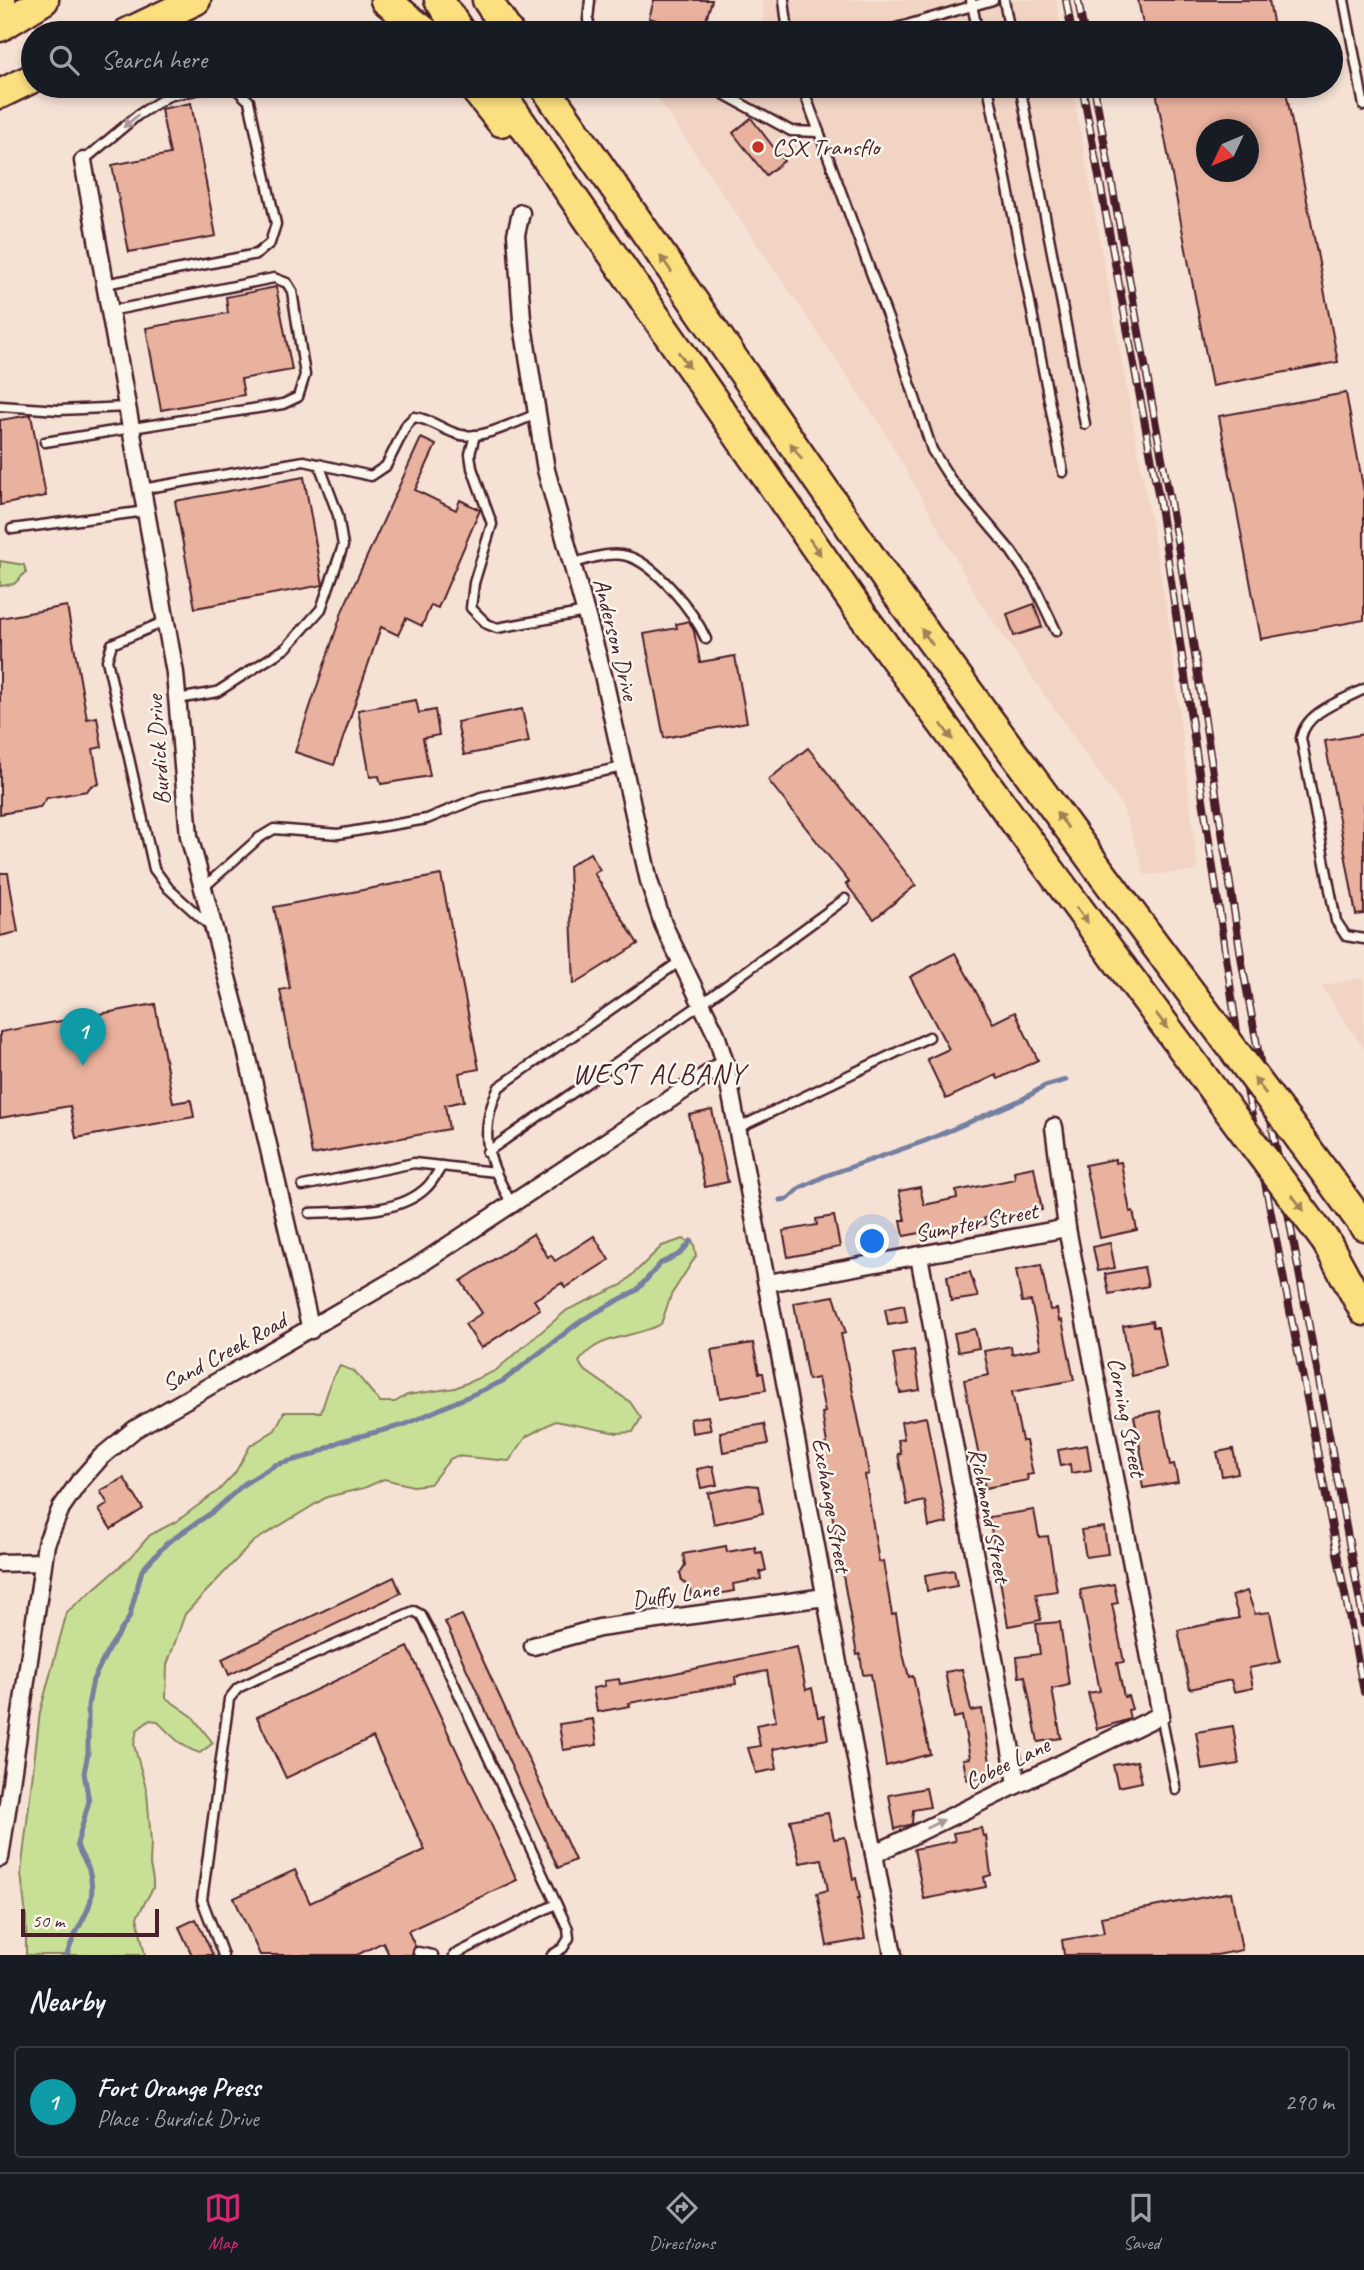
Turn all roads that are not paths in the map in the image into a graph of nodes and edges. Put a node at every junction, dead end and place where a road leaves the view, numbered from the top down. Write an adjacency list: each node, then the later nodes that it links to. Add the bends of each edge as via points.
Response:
1 (44, 0): 21 (highway)
2 (196, 0): 12 (highway)
3 (385, 0): 13 (highway)
4 (439, 0): 14 (highway)
5 (487, 0): 15 (highway)
6 (590, 0): 16 (lane)
7 (784, 0): 17 (lane)
8 (993, 0): 11 (lane)
9 (1004, 0): 20 (lane)
10 (1344, 0): 33 (lane)
11 (972, 3): 18 (lane); 19 (lane)
12 (152, 21)
13 (412, 21)
14 (453, 21)
15 (501, 21)
16 (588, 21)
17 (787, 21)
18 (916, 21)
19 (976, 21)
20 (1008, 21)
21 (0, 27)
22 (21, 84): 23 (highway)
23 (0, 94)
24 (165, 98): 35 (lane, one-way to 35)
25 (247, 98): 37 (lane, via 276,224 270,243 257,254)
26 (482, 98): 38 (highway)
27 (504, 98): 38 (highway)
28 (552, 98): 76 (highway, one-way to 28, bridge, via 889,583)
29 (731, 98): 34 (lane, via 791,131)
30 (806, 98): 34 (lane)
31 (990, 98): 48 (lane)
32 (1022, 98): 43 (lane)
33 (1364, 106)
34 (819, 132): 55 (lane, via 937,459 1011,551)
35 (83, 160): 37 (street, Burdick Drive)
36 (521, 213): 42 (street, Anderson Drive, via 517,260)
37 (106, 284): 39 (street, Burdick Drive)
38 (631, 284): 78 (highway, one-way to 78, bridge, via 871,626)
39 (110, 311): 41 (street, Burdick Drive); 44 (lane, via 274,278 287,283 292,291 305,375 298,397 283,404)
40 (0, 407): 41 (lane)
41 (128, 407): 44 (street, Burdick Drive)
42 (537, 414): 45 (lane); 52 (street, Anderson Drive, via 553,499)
43 (1085, 424)
44 (132, 430): 46 (lane); 49 (street, Burdick Drive)
45 (475, 435): 47 (lane, via 460,435 414,417 386,466 371,475); 53 (lane, via 472,468 492,524 471,608 497,628)
46 (45, 442)
47 (319, 464): 49 (lane, via 304,461); 58 (lane, via 338,515 343,547 321,609 286,648 217,692)
48 (1063, 472)
49 (142, 489): 50 (street, Burdick Drive)
50 (146, 511): 51 (lane); 54 (street, Burdick Drive)
51 (12, 530)
52 (573, 563): 53 (street, Anderson Drive); 56 (lane, via 610,554 641,562 698,620)
53 (586, 612): 59 (street, Anderson Drive)
54 (166, 621): 58 (street, Burdick Drive); 62 (lane, via 112,643 107,660 154,869)
55 (1056, 631)
56 (706, 639)
57 (1364, 689): 63 (lane, via 1313,717 1301,738 1337,925 1346,936)
58 (178, 699): 60 (street, Burdick Drive, via 186,816)
59 (623, 767): 60 (lane, via 481,797 427,819 338,834 274,830); 64 (street, Anderson Drive, via 649,881)
60 (203, 888): 62 (street, Burdick Drive)
61 (845, 899): 65 (lane)
62 (215, 931): 83 (street, Burdick Drive)
63 (1364, 939)
64 (679, 962): 65 (street, Anderson Drive); 70 (lane, via 499,1087 488,1120)
65 (701, 1004): 67 (street, Anderson Drive); 70 (lane)
66 (929, 1037): 69 (lane)
67 (725, 1063): 69 (street, Exchange Street); 74 (street, Sand Creek Road)
68 (1054, 1127): 77 (street, Corning Street)
69 (738, 1128): 80 (street, Exchange Street)
70 (487, 1152): 72 (lane)
71 (442, 1166): 72 (lane); 73 (lane, via 414,1163); 75 (lane, via 426,1189 404,1202 375,1209)
72 (495, 1172): 74 (lane)
73 (303, 1186)
74 (513, 1206): 83 (street, Sand Creek Road)
75 (310, 1213)
76 (1364, 1226)
77 (1067, 1228): 79 (street, Sumpter Street); 88 (street, Corning Street)
78 (1327, 1243): 81 (highway); 82 (highway)
79 (919, 1256): 80 (street, Sumpter Street); 89 (street, Richmond Street)
80 (768, 1283): 86 (street, Exchange Street)
81 (1364, 1293)
82 (1364, 1311)
83 (311, 1330): 84 (street, Sand Creek Road, via 121,1439 65,1500 52,1526)
84 (43, 1562): 85 (street); 92 (street, Sand Creek Road)
85 (0, 1563)
86 (825, 1597): 87 (street, Duffy Lane, via 599,1628); 91 (street, Exchange Street)
87 (533, 1646)
88 (1161, 1715): 89 (street, Cobee Lane); 90 (lane)
89 (1017, 1783): 91 (street, Cobee Lane, one-way to 89)
90 (1176, 1790)
91 (874, 1854): 99 (street, Exchange Street)
92 (0, 1858)
93 (556, 1904): 95 (lane, via 431,1634 421,1615 405,1612 238,1688 229,1699 202,1900); 97 (lane); 98 (lane, via 569,1938)
94 (418, 1952): 96 (lane)
95 (223, 1955)
96 (433, 1955)
97 (454, 1955)
98 (552, 1955)
99 (893, 1955)

